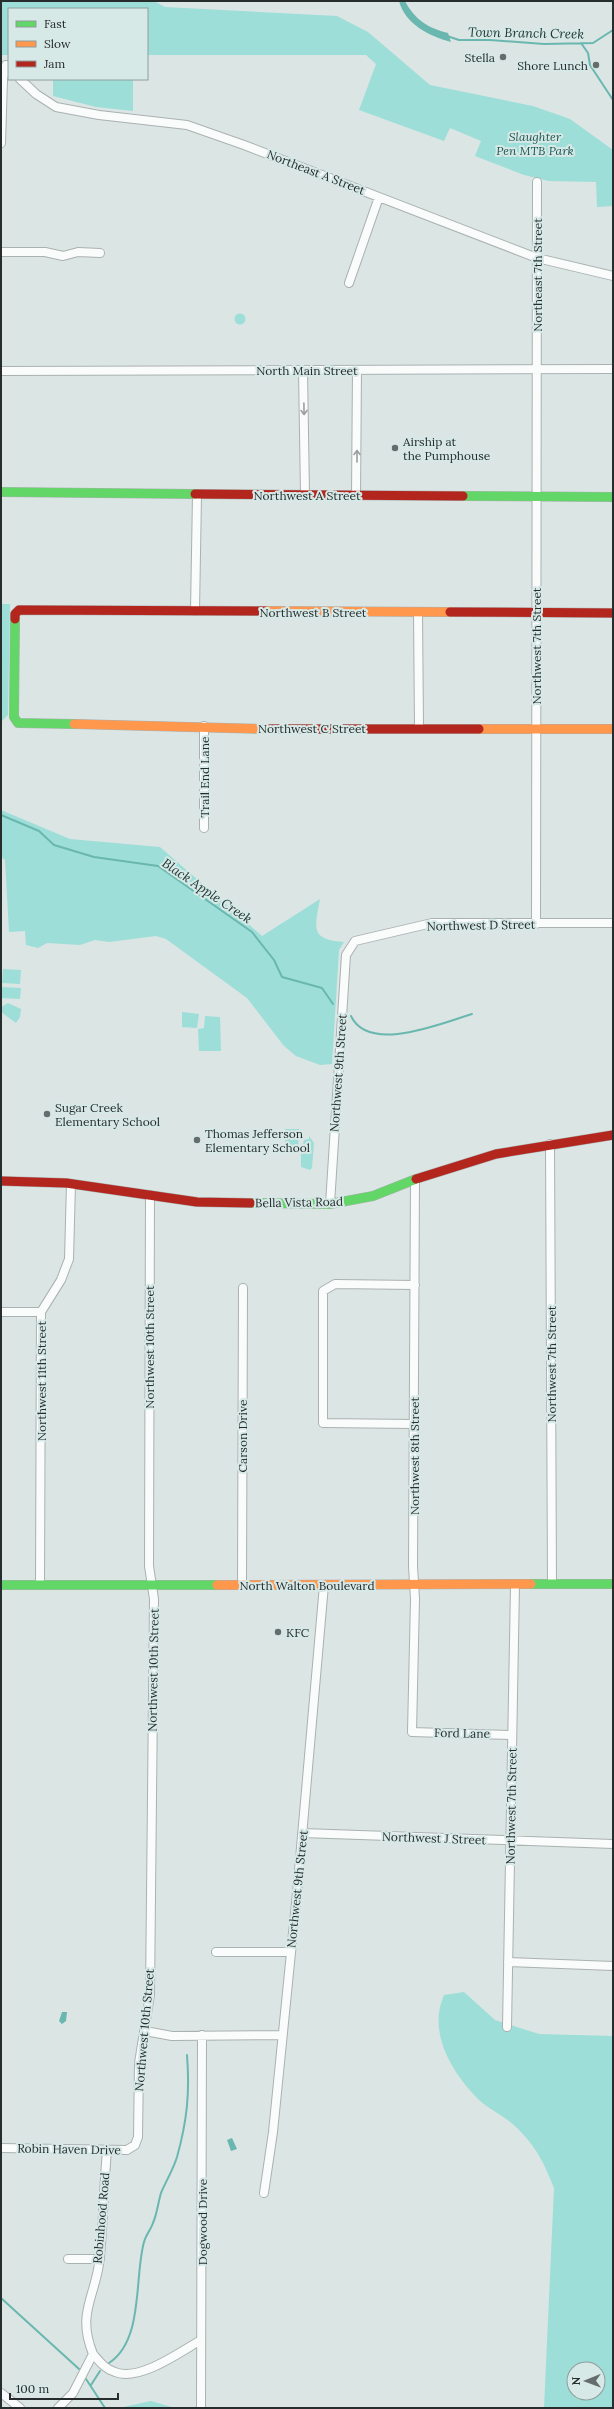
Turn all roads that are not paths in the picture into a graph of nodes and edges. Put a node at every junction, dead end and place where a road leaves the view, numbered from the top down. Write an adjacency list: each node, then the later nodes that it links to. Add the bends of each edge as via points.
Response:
1 (5, 64): 3 (street)
2 (21, 80): 6 (street, Northeast A Street, via 56,107 99,115 186,125)
3 (1, 135): 4 (street)
4 (1, 142)
5 (537, 182): 9 (street, Northeast 7th Street)
6 (380, 197): 9 (street, Northeast A Street); 11 (street)
7 (1, 252): 8 (street, via 45,252 63,256 78,252)
8 (100, 253)
9 (537, 258): 10 (street, Northeast A Street); 12 (street, Northeast 7th Street)
10 (613, 276)
11 (349, 283)
12 (537, 368): 13 (street, North Main Street); 15 (street, North Main Street); 21 (street, Northwest 7th Street)
13 (613, 369)
14 (304, 370): 15 (street, North Main Street); 16 (street, North Main Street); 19 (street, one-way to 19)
15 (357, 370): 20 (street, one-way to 15)
16 (1, 371)
17 (1, 492): 18 (street, Northwest A Street)
18 (197, 494): 19 (street, Northwest A Street); 23 (street)
19 (305, 495): 20 (street, Northwest A Street)
20 (356, 495): 21 (street, Northwest A Street)
21 (537, 496): 22 (street, Northwest A Street); 25 (street, Northwest 7th Street)
22 (613, 497)
23 (195, 611): 24 (street, Northwest B Street); 27 (street, Northwest B Street, via 19,610 15,614)
24 (418, 612): 25 (street, Northwest B Street); 29 (street)
25 (536, 613): 26 (street, Northwest B Street); 30 (street, Northwest 7th Street)
26 (613, 613)
27 (14, 718): 28 (street, Northwest C Street, via 18,724)
28 (204, 726): 29 (street, Northwest C Street, via 314,730); 32 (street, Trail End Lane)
29 (419, 728): 30 (street, Northwest C Street)
30 (536, 728): 31 (street, Northwest C Street); 34 (street, Northwest 7th Street)
31 (613, 728)
32 (204, 828)
33 (613, 923): 34 (street, Northwest D Street)
34 (536, 924): 35 (street, Northwest D Street, via 432,923 392,934 359,938)
35 (352, 944): 42 (street, Northwest 9th Street, via 346,955)
36 (613, 1135): 37 (street, Bella Vista Road)
37 (550, 1144): 38 (street, Bella Vista Road, via 496,1154); 49 (street, Northwest 7th Street)
38 (415, 1180): 42 (street, Bella Vista Road, via 372,1196); 43 (street, Northwest 8th Street)
39 (1, 1181): 40 (street, Bella Vista Road)
40 (71, 1184): 41 (street, Bella Vista Road); 46 (street, Northwest 11th Street, via 69,1259 62,1280)
41 (150, 1195): 42 (street, Bella Vista Road, via 197,1202); 53 (street, Northwest 10th Street, via 149,1566)
42 (330, 1204)
43 (415, 1285): 47 (street, Northwest 8th Street); 47 (street, via 335,1284 323,1291 323,1423)
44 (242, 1288): 54 (street, Carson Drive)
45 (1, 1312): 46 (street)
46 (41, 1312): 52 (street, Northwest 11th Street)
47 (414, 1424): 48 (street, Northwest 8th Street)
48 (415, 1584): 55 (street, North Walton Boulevard); 56 (street, North Walton Boulevard); 57 (street, Northwest 8th Street)
49 (552, 1584): 50 (street, North Walton Boulevard); 56 (street, North Walton Boulevard)
50 (613, 1584)
51 (1, 1585): 52 (street, North Walton Boulevard)
52 (40, 1585): 53 (street, North Walton Boulevard)
53 (152, 1585): 54 (street, North Walton Boulevard); 67 (street, Northwest 10th Street, via 154,1602 150,1995)
54 (242, 1585): 55 (street, North Walton Boulevard)
55 (324, 1585): 59 (street, Northwest 9th Street)
56 (515, 1585): 58 (street, Northwest 7th Street)
57 (412, 1732): 58 (street, Ford Lane)
58 (512, 1735): 60 (street, Northwest 7th Street)
59 (302, 1833): 60 (street, Northwest J Street); 63 (street, Northwest 9th Street)
60 (510, 1841): 61 (street, Northwest J Street); 64 (street, Northwest 7th Street)
61 (613, 1844)
62 (216, 1952): 63 (street)
63 (291, 1952): 69 (street, Northwest 9th Street)
64 (508, 1962): 65 (street); 66 (street, Northwest 7th Street)
65 (613, 1966)
66 (507, 2028)
67 (145, 2030): 68 (street, via 172,2036); 70 (street, Northwest 10th Street, via 139,2062)
68 (202, 2035): 69 (street); 76 (street, Dogwood Drive)
69 (282, 2035): 73 (street, Northwest 9th Street)
70 (136, 2145): 72 (street, Robin Haven Drive, via 127,2150)
71 (1, 2148): 72 (street, Robin Haven Drive)
72 (107, 2150): 75 (street, Robinhood Road)
73 (264, 2194)
74 (68, 2259): 75 (street)
75 (100, 2259): 77 (street, Robinhood Road, via 85,2321 87,2338)
76 (201, 2340): 77 (street, Robinhood Road, via 138,2373 116,2373 105,2367); 81 (street, Dogwood Drive)
77 (94, 2354): 80 (street, via 73,2393)
78 (1, 2393): 79 (street)
79 (20, 2408)
80 (58, 2408)
81 (201, 2408)

